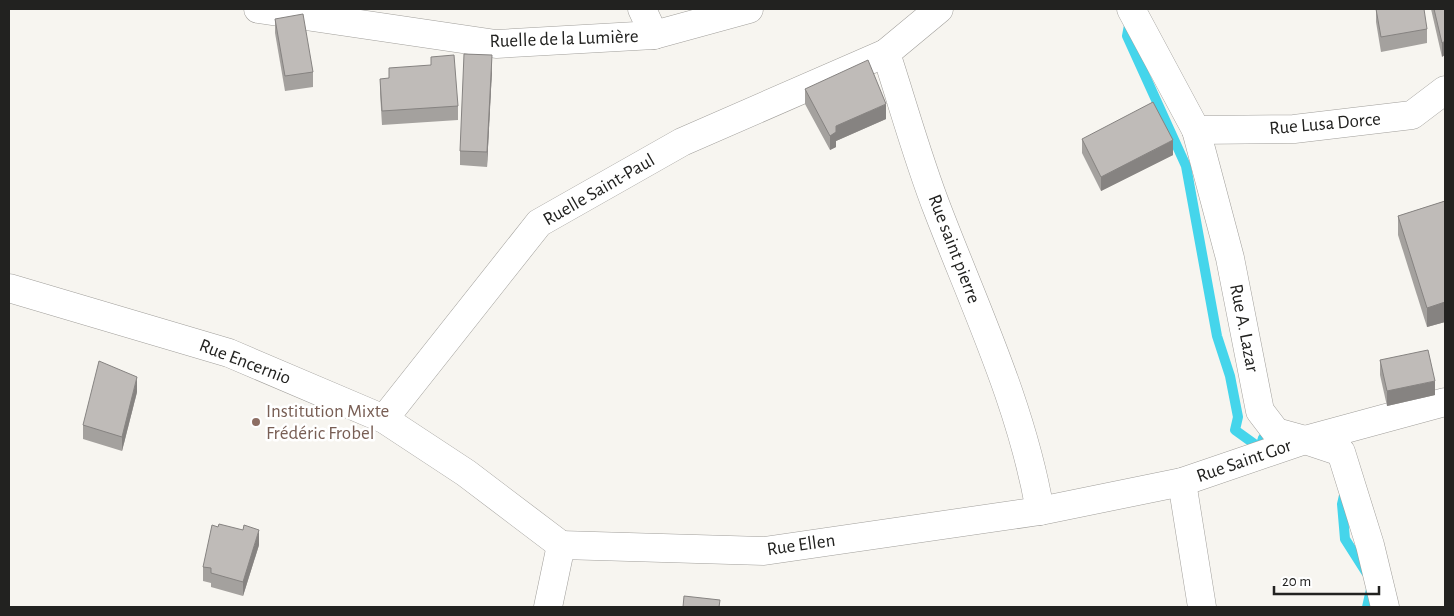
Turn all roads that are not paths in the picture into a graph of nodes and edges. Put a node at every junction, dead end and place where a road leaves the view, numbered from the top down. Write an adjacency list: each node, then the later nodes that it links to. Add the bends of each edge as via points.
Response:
1 (258, 9): 6 (street, Ruelle de la Lumière, via 496,44)
2 (642, 9): 6 (street)
3 (749, 9): 6 (street, Ruelle de la Lumière)
4 (939, 9): 7 (street)
5 (1131, 9): 9 (street, Rue A. Lazar)
6 (654, 35)
7 (886, 53): 12 (street, Ruelle Saint-Paul, via 682,142 538,223); 15 (street, Rue saint pierre, via 937,209 1010,391)
8 (1445, 90): 9 (street, Rue Lusa Dorce, via 1412,115 1294,129)
9 (1196, 130): 13 (street, Rue A. Lazar, via 1230,258 1260,412 1276,432)
10 (9, 288): 12 (street, Rue Encernio, via 229,353)
11 (1445, 402): 13 (street, Rue Saint Gor)
12 (384, 419): 16 (street, Rue Encernio, via 466,473)
13 (1305, 440): 14 (street, Rue Saint Gor); 19 (street, Rue A. Lazar, via 1341,452 1370,545)
14 (1182, 482): 15 (street, Rue Saint Gor); 18 (street)
15 (1040, 511): 16 (street, Rue Ellen, via 764,551)
16 (561, 545): 17 (street)
17 (548, 607)
18 (1202, 607)
19 (1385, 607)

